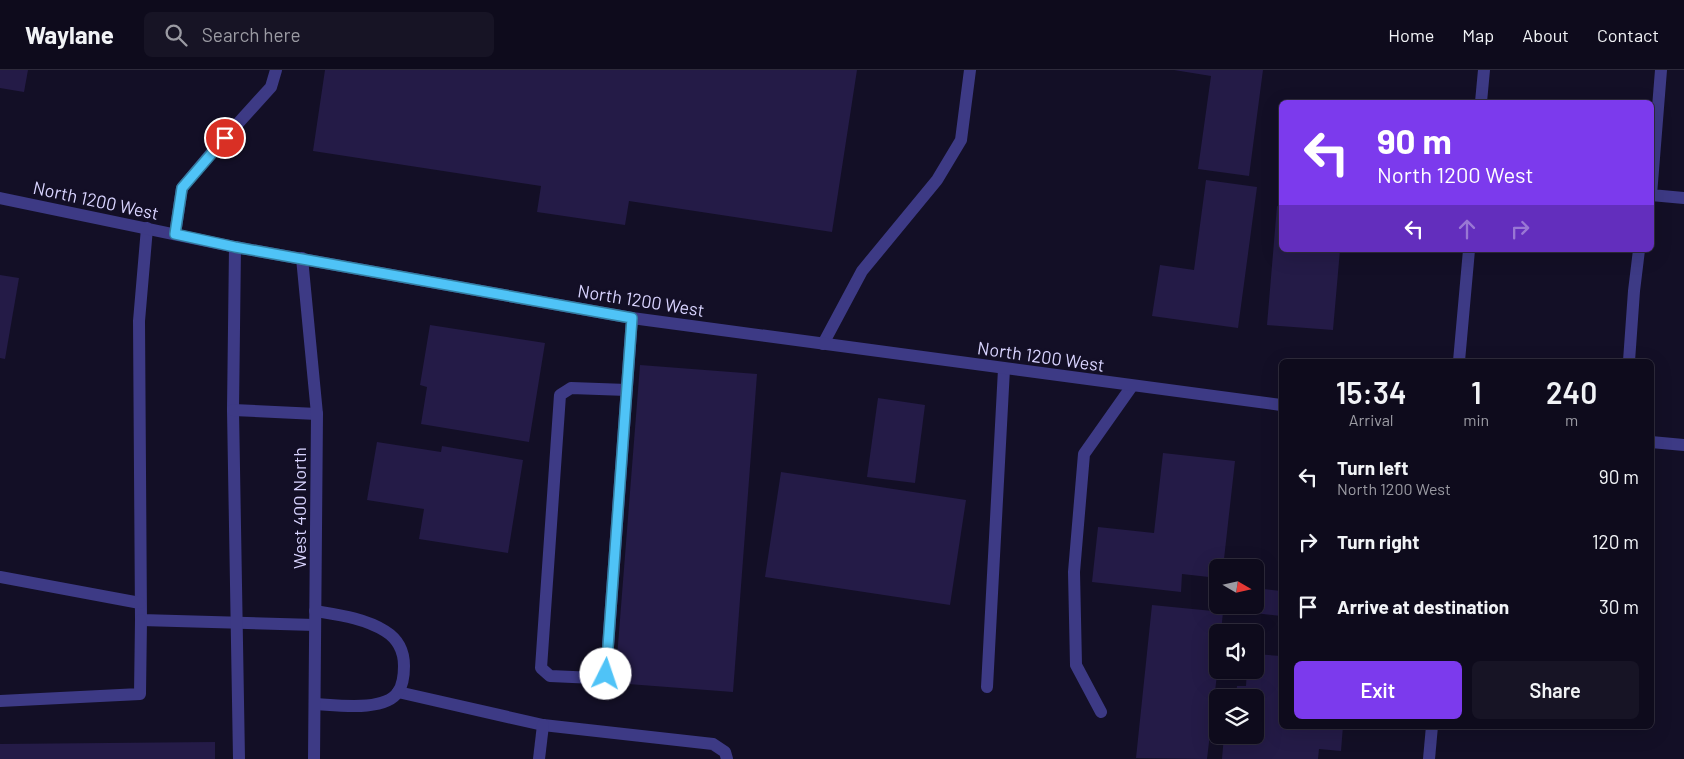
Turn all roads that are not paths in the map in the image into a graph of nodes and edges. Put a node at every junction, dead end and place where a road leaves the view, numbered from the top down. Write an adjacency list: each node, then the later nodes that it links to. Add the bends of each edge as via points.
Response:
1 (276, 70): 11 (street, via 271,87 182,188)
2 (970, 70): 17 (street, via 961,140 937,180 862,271)
3 (1484, 70): 5 (street)
4 (1661, 70): 6 (street)
5 (1481, 100)
6 (1654, 158)
7 (1654, 195): 9 (street)
8 (0, 198): 10 (street, North 1200 West)
9 (1684, 198)
10 (147, 228): 11 (street, North 1200 West); 29 (street, via 139,321)
11 (175, 234): 12 (street, North 1200 West)
12 (235, 247): 15 (street, North 1200 West); 24 (street)
13 (1469, 252): 18 (street)
14 (1639, 252): 19 (street)
15 (302, 258): 16 (street, North 1200 West); 25 (street, West 400 North)
16 (632, 318): 17 (street, North 1200 West); 22 (street)
17 (824, 344): 20 (street, North 1200 West)
18 (1459, 359)
19 (1629, 359)
20 (1004, 369): 21 (street, North 1200 West); 34 (street)
21 (1132, 386): 23 (street, North 1200 West); 38 (street, via 1084,454 1074,572 1076,665)
22 (627, 390): 22 (street, via 606,674 595,678 550,676 541,668 560,395 571,388)
23 (1279, 405)
24 (233, 410): 25 (street); 32 (street)
25 (317, 414): 30 (street, West 400 North)
26 (1654, 442): 27 (street)
27 (1684, 445)
28 (0, 577): 29 (street)
29 (140, 603): 31 (street)
30 (315, 611): 33 (street, West 400 North); 35 (street, via 356,618 396,640 404,661 404,676)
31 (141, 620): 32 (street); 36 (street, via 140,694)
32 (237, 622): 33 (street); 41 (street)
33 (315, 625): 37 (street, West 400 North)
34 (987, 687)
35 (398, 692): 37 (street, via 382,703 368,706); 39 (street)
36 (0, 701)
37 (315, 704): 42 (street, West 400 North)
38 (1101, 712)
39 (543, 725): 43 (street); 44 (street, via 713,744 724,752)
40 (1432, 729): 45 (street)
41 (239, 759)
42 (314, 759)
43 (539, 759)
44 (727, 759)
45 (1429, 759)

